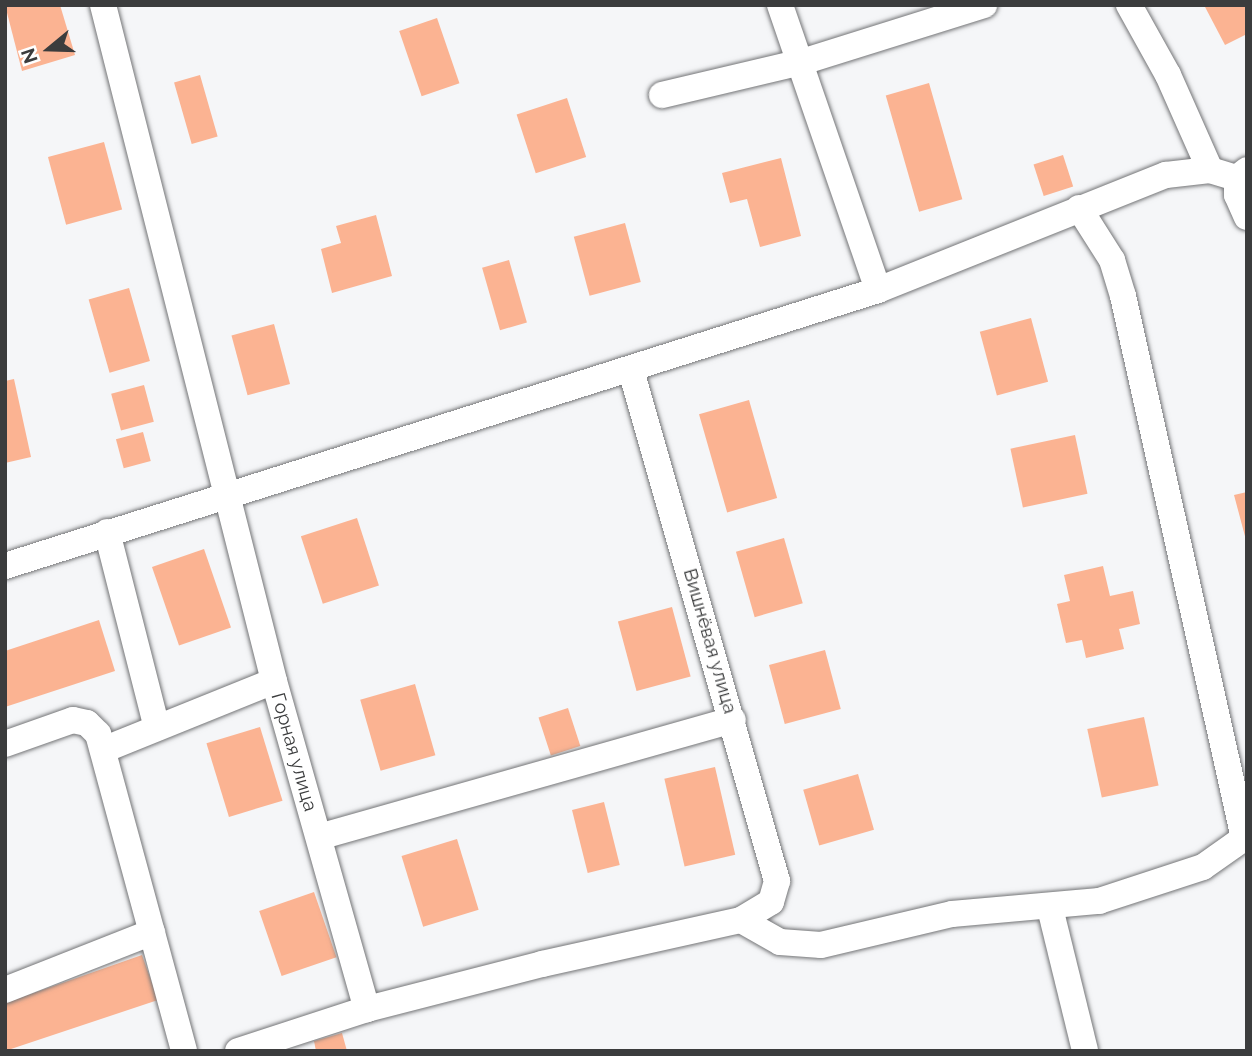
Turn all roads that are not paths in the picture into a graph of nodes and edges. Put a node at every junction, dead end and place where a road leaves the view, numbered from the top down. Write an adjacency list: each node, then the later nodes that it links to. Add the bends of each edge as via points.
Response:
1 (103, 5): 14 (street, Горная улица)
2 (780, 5): 6 (street)
3 (984, 5): 5 (street)
4 (1129, 5): 8 (street, via 1168,75)
5 (958, 9): 6 (street)
6 (802, 62): 7 (street); 12 (street)
7 (662, 95)
8 (1210, 170): 9 (street); 10 (street, via 1166,175)
9 (1244, 177): 11 (street, via 1237,195)
10 (1079, 208): 12 (street); 23 (street, via 1112,260 1123,296)
11 (1247, 217)
12 (878, 290): 13 (street)
13 (631, 370): 14 (street); 18 (street, Вишнёвая улица)
14 (228, 494): 15 (street); 17 (street, Горная улица)
15 (107, 532): 16 (street); 19 (street)
16 (5, 566)
17 (274, 681): 19 (street); 22 (street, Горная улица)
18 (733, 720): 22 (street); 25 (street, Вишнёвая улица, via 776,881 776,892)
19 (158, 728): 21 (street)
20 (5, 744): 21 (street, via 73,720 87,723 98,734)
21 (103, 750): 26 (street)
22 (319, 837): 28 (street, Горная улица)
23 (1245, 837): 24 (street, via 1203,867 1167,882 1099,901)
24 (1050, 908): 25 (street, via 952,914 799,946 761,934); 32 (street)
25 (752, 915): 28 (street)
26 (152, 932): 27 (street); 30 (street)
27 (5, 990)
28 (368, 1009): 29 (street)
29 (271, 1046): 31 (street)
30 (184, 1051)
31 (238, 1051)
32 (1085, 1051)

